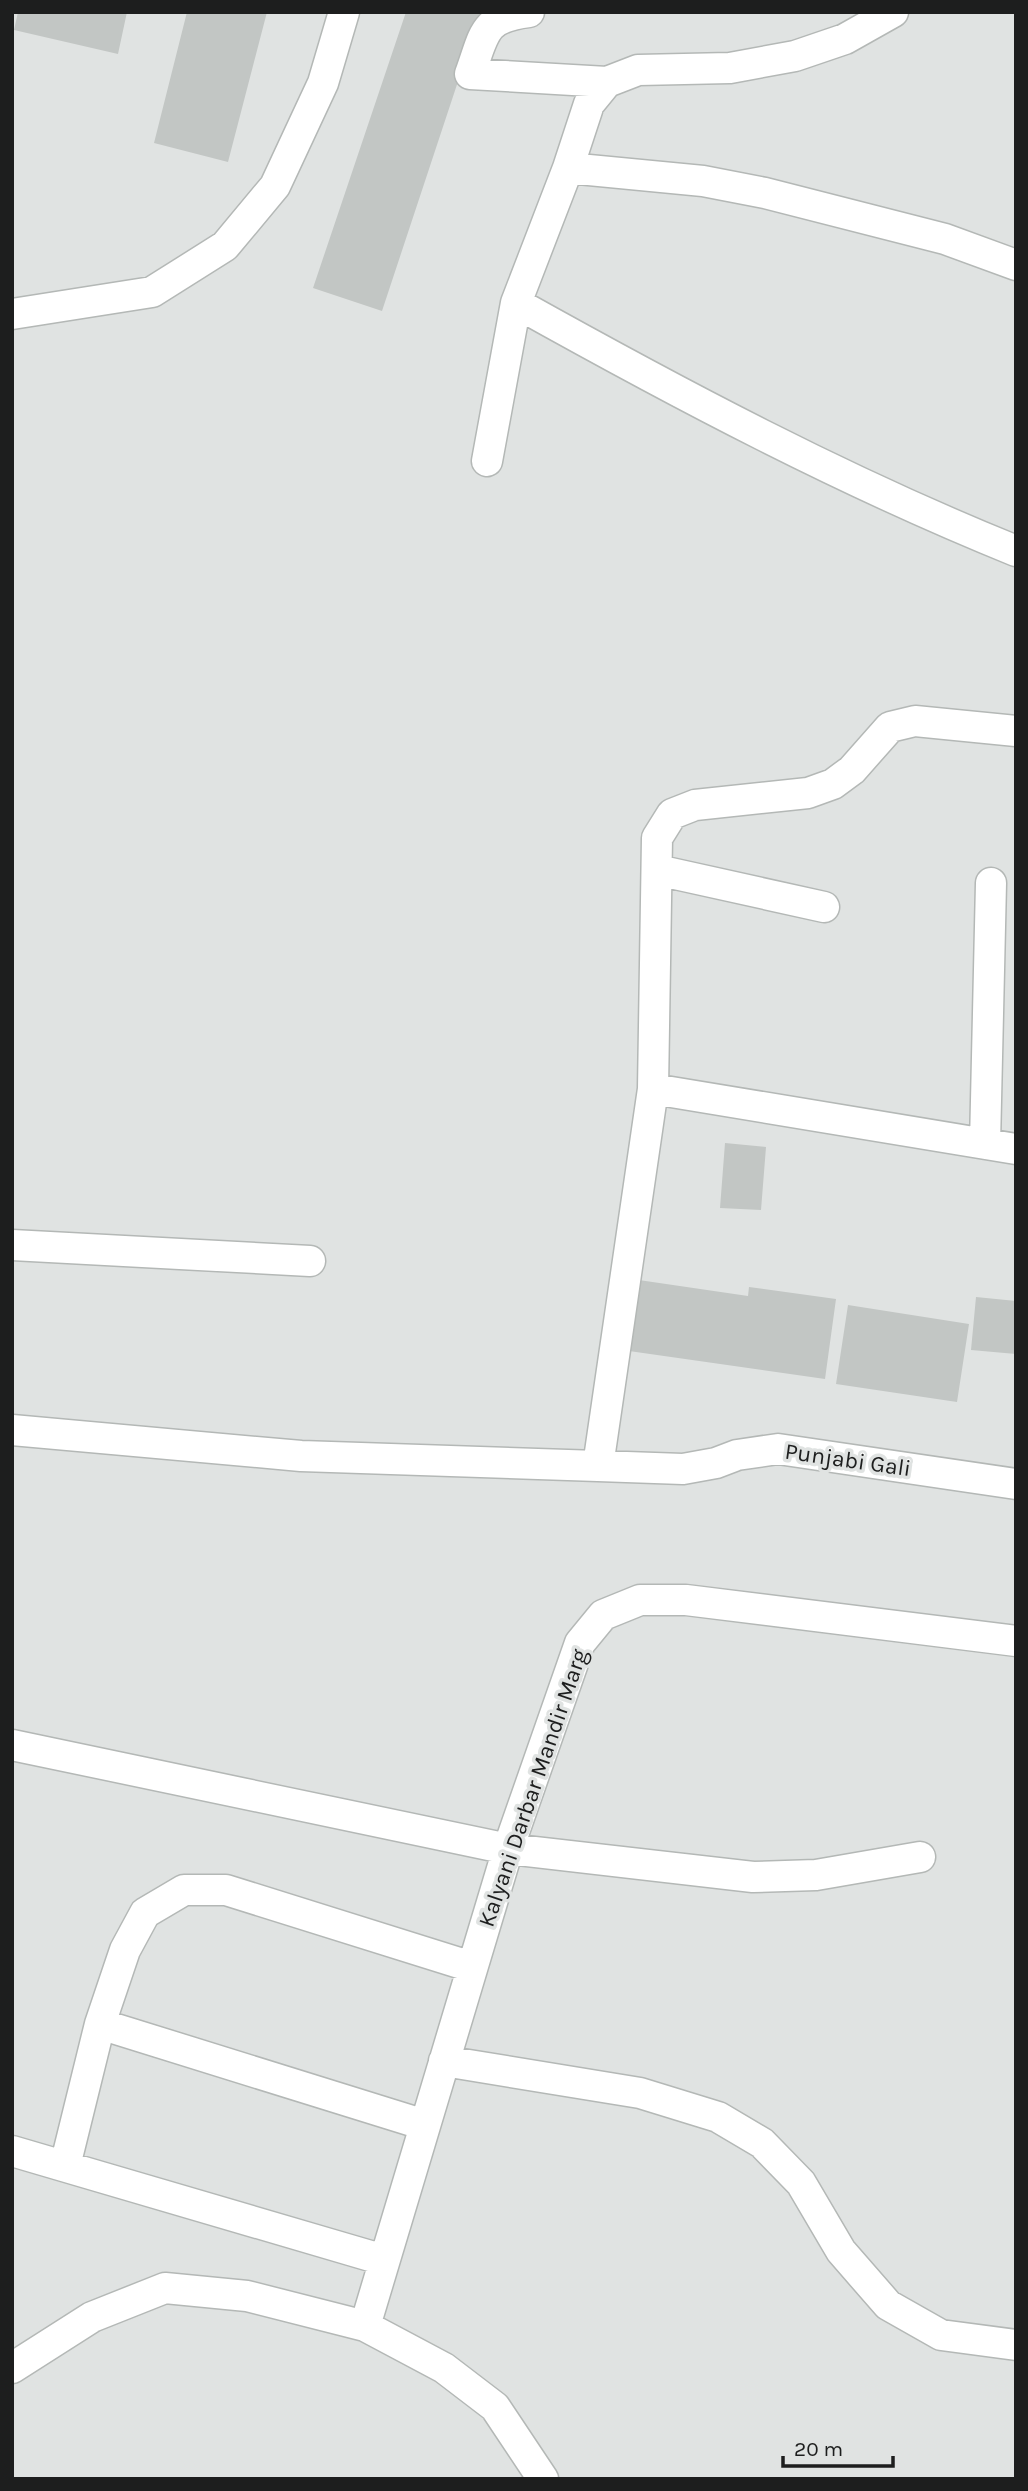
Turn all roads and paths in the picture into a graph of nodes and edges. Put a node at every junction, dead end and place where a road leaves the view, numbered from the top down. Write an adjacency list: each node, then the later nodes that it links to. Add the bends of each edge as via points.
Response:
1 (344, 12): 8 (street, via 323,83 275,186 225,246 152,292)
2 (529, 12): 4 (street, via 500,18 487,29 470,74)
3 (892, 12): 4 (street, via 845,39 795,57 730,68 638,70)
4 (607, 82): 5 (street, via 589,104)
5 (568, 168): 6 (street, via 703,181 765,193 945,239); 7 (street)
6 (1016, 265)
7 (516, 303): 9 (street); 10 (street, via 828,469)
8 (12, 314)
9 (488, 461)
10 (1016, 551)
11 (1016, 731): 12 (street, via 915,721 890,727 852,770 833,784 808,793 695,805 672,814 657,838)
12 (657, 870): 14 (street); 15 (street)
13 (991, 883): 16 (street)
14 (824, 907)
15 (653, 1089): 16 (street); 21 (street)
16 (985, 1144): 17 (street)
17 (1016, 1149)
18 (12, 1245): 19 (street)
19 (310, 1261)
20 (12, 1430): 21 (street, Punjabi Gali, via 301,1456)
21 (598, 1466): 22 (street, Punjabi Gali, via 684,1469 778,1449)
22 (1016, 1485)
23 (1016, 1641): 25 (street, Kalyani Darbar Mandir Marg, via 686,1600 640,1600 627,1605 603,1615 580,1643)
24 (12, 1745): 25 (street)
25 (508, 1849): 26 (street, via 753,1877 816,1875); 27 (street, Kalyani Darbar Mandir Marg)
26 (920, 1857)
27 (472, 1967): 28 (street, via 226,1890 184,1890 145,1913 125,1951); 29 (street, Kalyani Darbar Mandir Marg)
28 (100, 2024): 30 (street); 32 (street)
29 (444, 2061): 30 (street, Kalyani Darbar Mandir Marg); 35 (street, via 640,2093 718,2117 762,2143 801,2183 841,2251 888,2305 941,2335)
30 (425, 2125): 33 (street, Kalyani Darbar Mandir Marg)
31 (12, 2151): 32 (street)
32 (65, 2166): 33 (street)
33 (384, 2260): 34 (street, Kalyani Darbar Mandir Marg)
34 (365, 2326): 36 (street, via 247,2295 165,2288 92,2317); 37 (street, via 444,2368 495,2407)
35 (1016, 2344)
36 (12, 2368)
37 (543, 2479)

